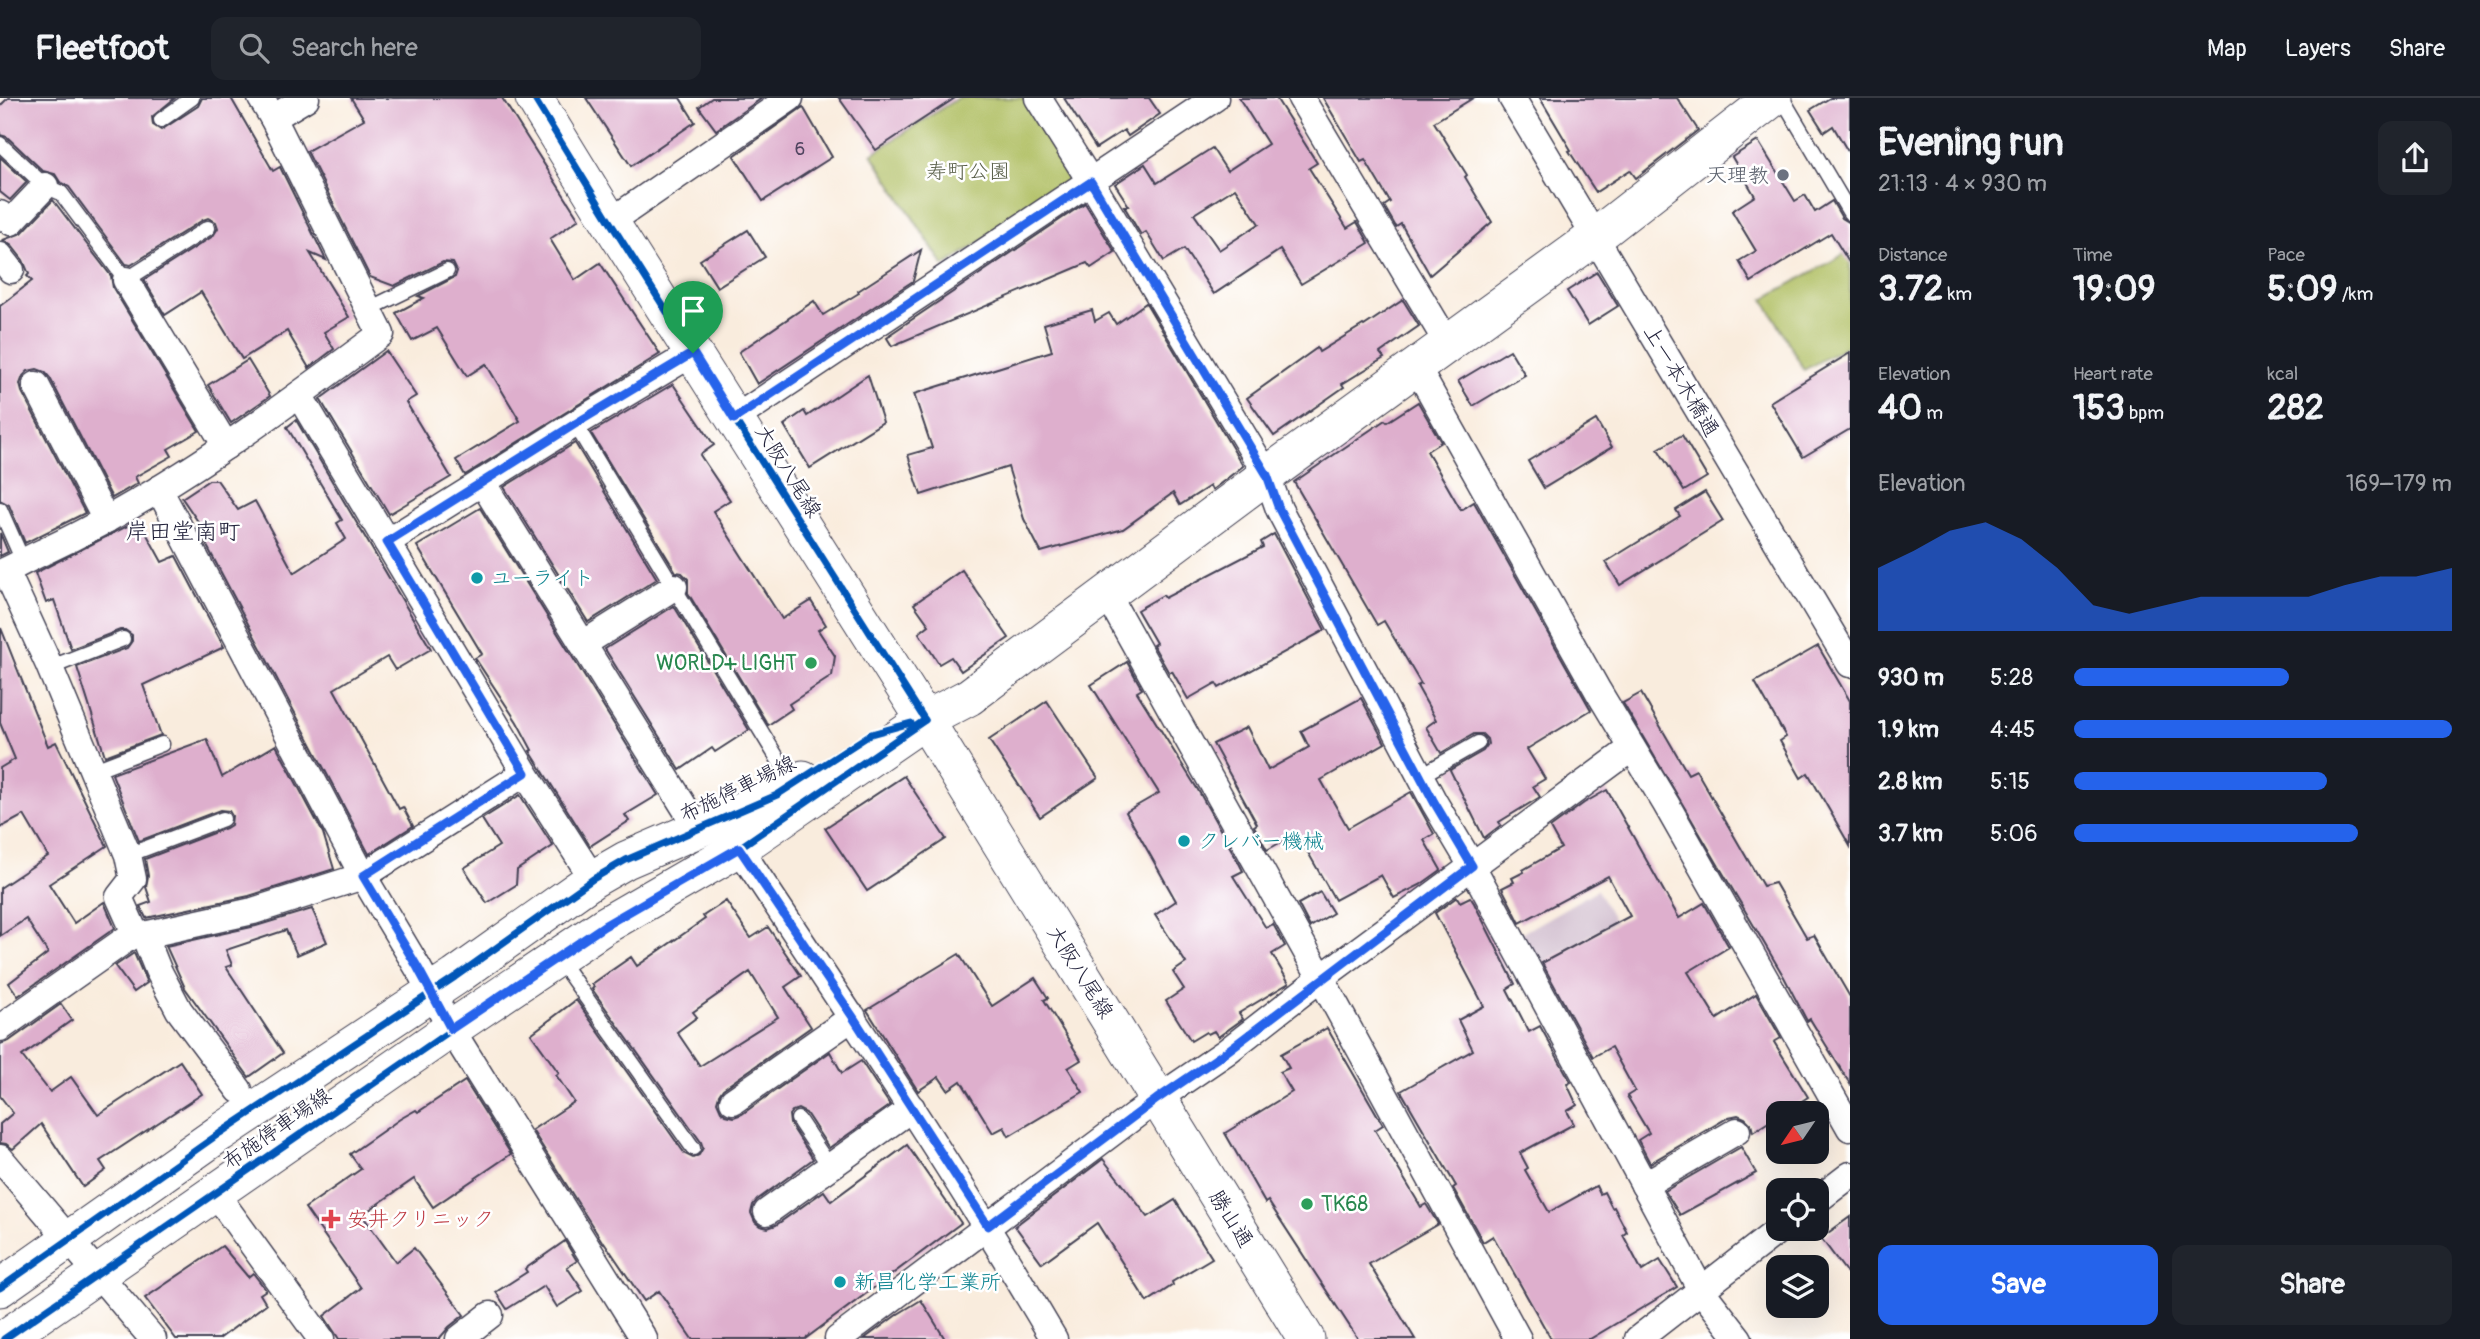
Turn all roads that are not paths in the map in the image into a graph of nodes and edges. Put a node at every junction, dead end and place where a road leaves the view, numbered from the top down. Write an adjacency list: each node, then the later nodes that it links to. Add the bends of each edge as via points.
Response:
1 (192, 98): 12 (lane)
2 (306, 98): 11 (street)
3 (534, 98): 17 (main road, 大阪八尾線)
4 (790, 98): 17 (street)
5 (1038, 98): 14 (street)
6 (1215, 98): 14 (street)
7 (1301, 98): 24 (street)
8 (1512, 98): 20 (street, 上一本木橋通)
9 (1773, 98): 20 (main road)
10 (1782, 98): 16 (lane)
11 (267, 108): 23 (street)
12 (161, 120)
13 (0, 144): 15 (lane)
14 (1091, 182): 29 (street); 32 (street)
15 (45, 186): 18 (street); 22 (lane, via 61,192)
16 (1850, 213)
17 (610, 222): 25 (main road, 大阪八尾線)
18 (4, 224)
19 (208, 228): 22 (lane)
20 (1594, 237): 24 (main road); 43 (street, 上一本木橋通)
21 (447, 271): 23 (lane)
22 (126, 280): 31 (street)
23 (369, 309): 28 (street, via 381,334)
24 (1448, 344): 26 (main road)
25 (693, 353): 29 (main road, 大阪八尾線); 30 (street)
26 (1417, 368): 32 (main road); 48 (street)
27 (36, 385): 36 (street)
28 (299, 395): 31 (street); 37 (street)
29 (734, 419): 45 (main road, 大阪八尾線)
30 (575, 424): 33 (street); 39 (lane)
31 (226, 446): 34 (street)
32 (1267, 475): 40 (main road); 51 (street, via 1279,509)
33 (482, 482): 37 (street); 42 (street)
34 (159, 489): 36 (street); 58 (street)
35 (0, 509): 38 (lane)
36 (106, 520): 38 (street)
37 (387, 542): 50 (street)
38 (10, 568): 44 (street)
39 (674, 587): 42 (street); 52 (lane)
40 (1108, 596): 45 (main road, via 969,697); 62 (street)
41 (123, 639): 44 (lane)
42 (583, 644): 54 (street)
43 (1850, 664)
44 (49, 668): 49 (street)
45 (925, 720): 52 (main road, 布施停車場線, via 871,734); 55 (main road, 布施停車場線); 68 (main road, 大阪八尾線)
46 (1478, 743): 51 (lane)
47 (162, 744): 49 (lane)
48 (1632, 748): 57 (street); 72 (street)
49 (92, 771): 56 (street)
50 (525, 773): 58 (street); 59 (street)
51 (1420, 776): 57 (street)
52 (794, 785): 54 (main road, 布施停車場線)
53 (223, 819): 56 (lane)
54 (698, 829): 59 (main road, 布施停車場線)
55 (739, 848): 61 (main road, 布施停車場線); 64 (street)
56 (128, 855): 60 (street, via 133,879 119,897)
57 (1472, 866): 62 (street); 78 (street)
58 (363, 876): 60 (street, via 253,911); 63 (street)
59 (593, 879): 63 (main road, 布施停車場線)
60 (139, 934): 65 (street); 67 (street, via 179,1010)
61 (557, 957): 66 (main road, 布施停車場線); 74 (lane)
62 (1321, 978): 68 (street); 97 (street)
63 (430, 993): 66 (street); 83 (main road, 布施停車場線)
64 (853, 1017): 69 (street); 70 (street)
65 (0, 1028)
66 (451, 1029): 80 (main road, 布施停車場線); 93 (street)
67 (239, 1090)
68 (1157, 1099): 82 (street); 96 (main road, 勝山通)
69 (733, 1101)
70 (912, 1108): 76 (street); 82 (street)
71 (798, 1119): 76 (lane)
72 (1850, 1128)
73 (1737, 1131): 78 (street)
74 (693, 1148)
75 (0, 1158): 83 (street)
76 (830, 1167): 81 (street)
77 (1850, 1175): 79 (street)
78 (1644, 1185): 87 (street)
79 (1829, 1191)
80 (215, 1193): 85 (main road, 布施停車場線); 91 (street)
81 (767, 1212)
82 (988, 1226): 94 (street); 95 (street)
83 (68, 1240): 85 (street); 86 (main road, 布施停車場線)
84 (1766, 1240): 87 (street)
85 (97, 1275): 89 (main road, 布施停車場線); 90 (street)
86 (0, 1288)
87 (1701, 1290): 98 (street); 99 (street)
88 (490, 1315): 92 (street)
89 (4, 1339)
90 (153, 1339)
91 (321, 1339)
92 (459, 1339)
93 (644, 1339)
94 (838, 1339)
95 (1054, 1339)
96 (1306, 1339)
97 (1518, 1339)
98 (1638, 1339)
99 (1739, 1339)

